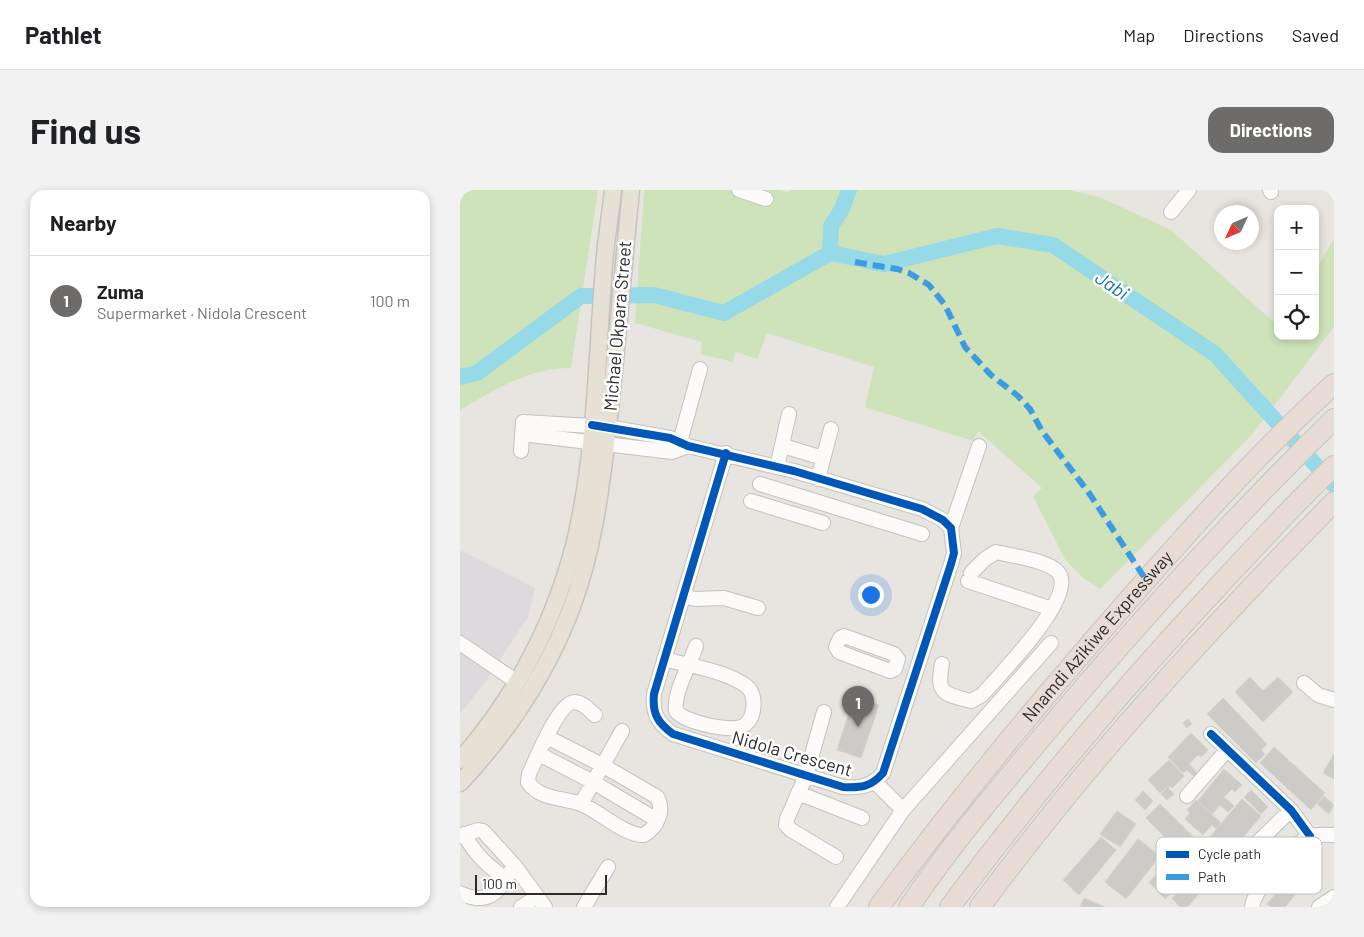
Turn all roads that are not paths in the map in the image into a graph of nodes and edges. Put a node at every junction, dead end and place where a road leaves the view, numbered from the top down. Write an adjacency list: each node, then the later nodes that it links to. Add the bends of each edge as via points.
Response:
1 (613, 190): 11 (main road, Michael Okpara Street)
2 (631, 190): 12 (main road, Michael Okpara Street)
3 (739, 190): 5 (street)
4 (1189, 190): 6 (street)
5 (766, 199)
6 (1171, 212)
7 (700, 369): 16 (street)
8 (1334, 384): 36 (highway, Nnamdi Azikiwe Expressway, via 1248,469)
9 (790, 414): 17 (street)
10 (1334, 420): 46 (highway, Nnamdi Azikiwe Expressway, via 1265,488)
11 (592, 425): 12 (street); 13 (street); 15 (main road, Michael Okpara Street)
12 (608, 427): 15 (main road, Michael Okpara Street); 16 (street, via 670,438)
13 (523, 428): 15 (street); 19 (street)
14 (831, 429): 21 (street)
15 (599, 443): 16 (street, via 672,452); 49 (main road, Michael Okpara Street, via 571,554 553,608); 65 (main road, Michael Okpara Street, via 596,520 570,612 546,664 517,713)
16 (684, 444): 20 (street)
17 (783, 446): 21 (street); 23 (street)
18 (979, 446): 34 (street)
19 (521, 451)
20 (726, 454): 23 (street); 37 (street, Nidola Crescent)
21 (823, 458): 25 (street)
22 (1334, 466): 73 (highway, via 1139,672)
23 (778, 467): 24 (street)
24 (794, 471): 25 (street); 27 (street)
25 (818, 479): 30 (street)
26 (760, 484): 27 (street)
27 (790, 492): 31 (street); 33 (street)
28 (751, 501): 31 (street)
29 (1334, 502): 62 (highway, via 1159,686)
30 (900, 504): 33 (street); 34 (street, via 922,509)
31 (785, 512): 32 (street)
32 (824, 523)
33 (894, 524): 35 (street)
34 (952, 528): 48 (street, Nidola Crescent, via 954,553)
35 (922, 534)
36 (1151, 574): 46 (highway); 89 (highway, Nnamdi Azikiwe Expressway, via 1024,720 943,820)
37 (683, 596): 38 (street, via 699,600 724,598); 43 (street, Nidola Crescent)
38 (758, 608)
39 (1052, 609): 39 (street, via 970,577 985,558 996,552 1050,565 1062,580); 45 (street, via 1045,623 988,687 971,701 950,696 941,690 938,682)
40 (460, 643): 49 (street)
41 (1051, 643): 69 (street)
42 (696, 646): 47 (street)
43 (664, 659): 47 (street); 61 (street, Nidola Crescent, via 653,704 656,718 662,726 674,734)
44 (897, 664): 48 (street)
45 (942, 664)
46 (1103, 664): 90 (highway, Nnamdi Azikiwe Expressway, via 964,832)
47 (689, 666): 47 (street, via 675,702 679,715 687,720 726,729 744,726 755,702 747,686 735,679)
48 (917, 670): 64 (street, Nidola Crescent, via 883,773)
49 (517, 682): 59 (main road, Michael Okpara Street)
50 (1304, 683): 51 (street, via 1318,695)
51 (1334, 700)
52 (824, 712): 61 (street)
53 (595, 715): 56 (street, via 583,705 574,702 566,705)
54 (622, 731): 60 (street)
55 (1211, 734): 57 (street)
56 (547, 737): 58 (street); 60 (street)
57 (1227, 750): 67 (street); 70 (street)
58 (538, 754): 63 (street); 68 (street, via 529,774 531,787 555,799)
59 (460, 760)
60 (602, 765): 63 (street); 72 (street, via 657,797 661,804)
61 (806, 776): 64 (street, Nidola Crescent, via 843,787 864,788); 66 (street)
62 (1079, 779): 73 (highway); 92 (highway)
63 (593, 782): 68 (street); 72 (street)
64 (875, 782): 69 (street)
65 (460, 783)
66 (798, 793): 71 (street); 78 (street, via 786,825)
67 (1187, 796)
68 (581, 804): 72 (street, via 639,836 651,831)
69 (903, 810): 88 (street)
70 (1291, 810): 76 (street); 77 (street)
71 (862, 818)
72 (657, 820)
73 (1006, 831): 91 (highway)
74 (462, 835): 79 (street, via 483,831); 81 (street, via 477,854)
75 (1334, 835): 76 (street)
76 (1310, 836)
77 (1263, 837)
78 (836, 856)
79 (514, 865): 81 (street); 85 (street)
80 (608, 867): 87 (street)
81 (507, 879): 82 (street, via 496,897 486,905 478,907)
82 (460, 893)
83 (1258, 894): 93 (street)
84 (1334, 897): 94 (street)
85 (541, 902): 86 (street)
86 (521, 907)
87 (584, 907)
88 (837, 907)
89 (879, 907)
90 (909, 907)
91 (950, 907)
92 (980, 907)
93 (1252, 907)
94 (1319, 907)

